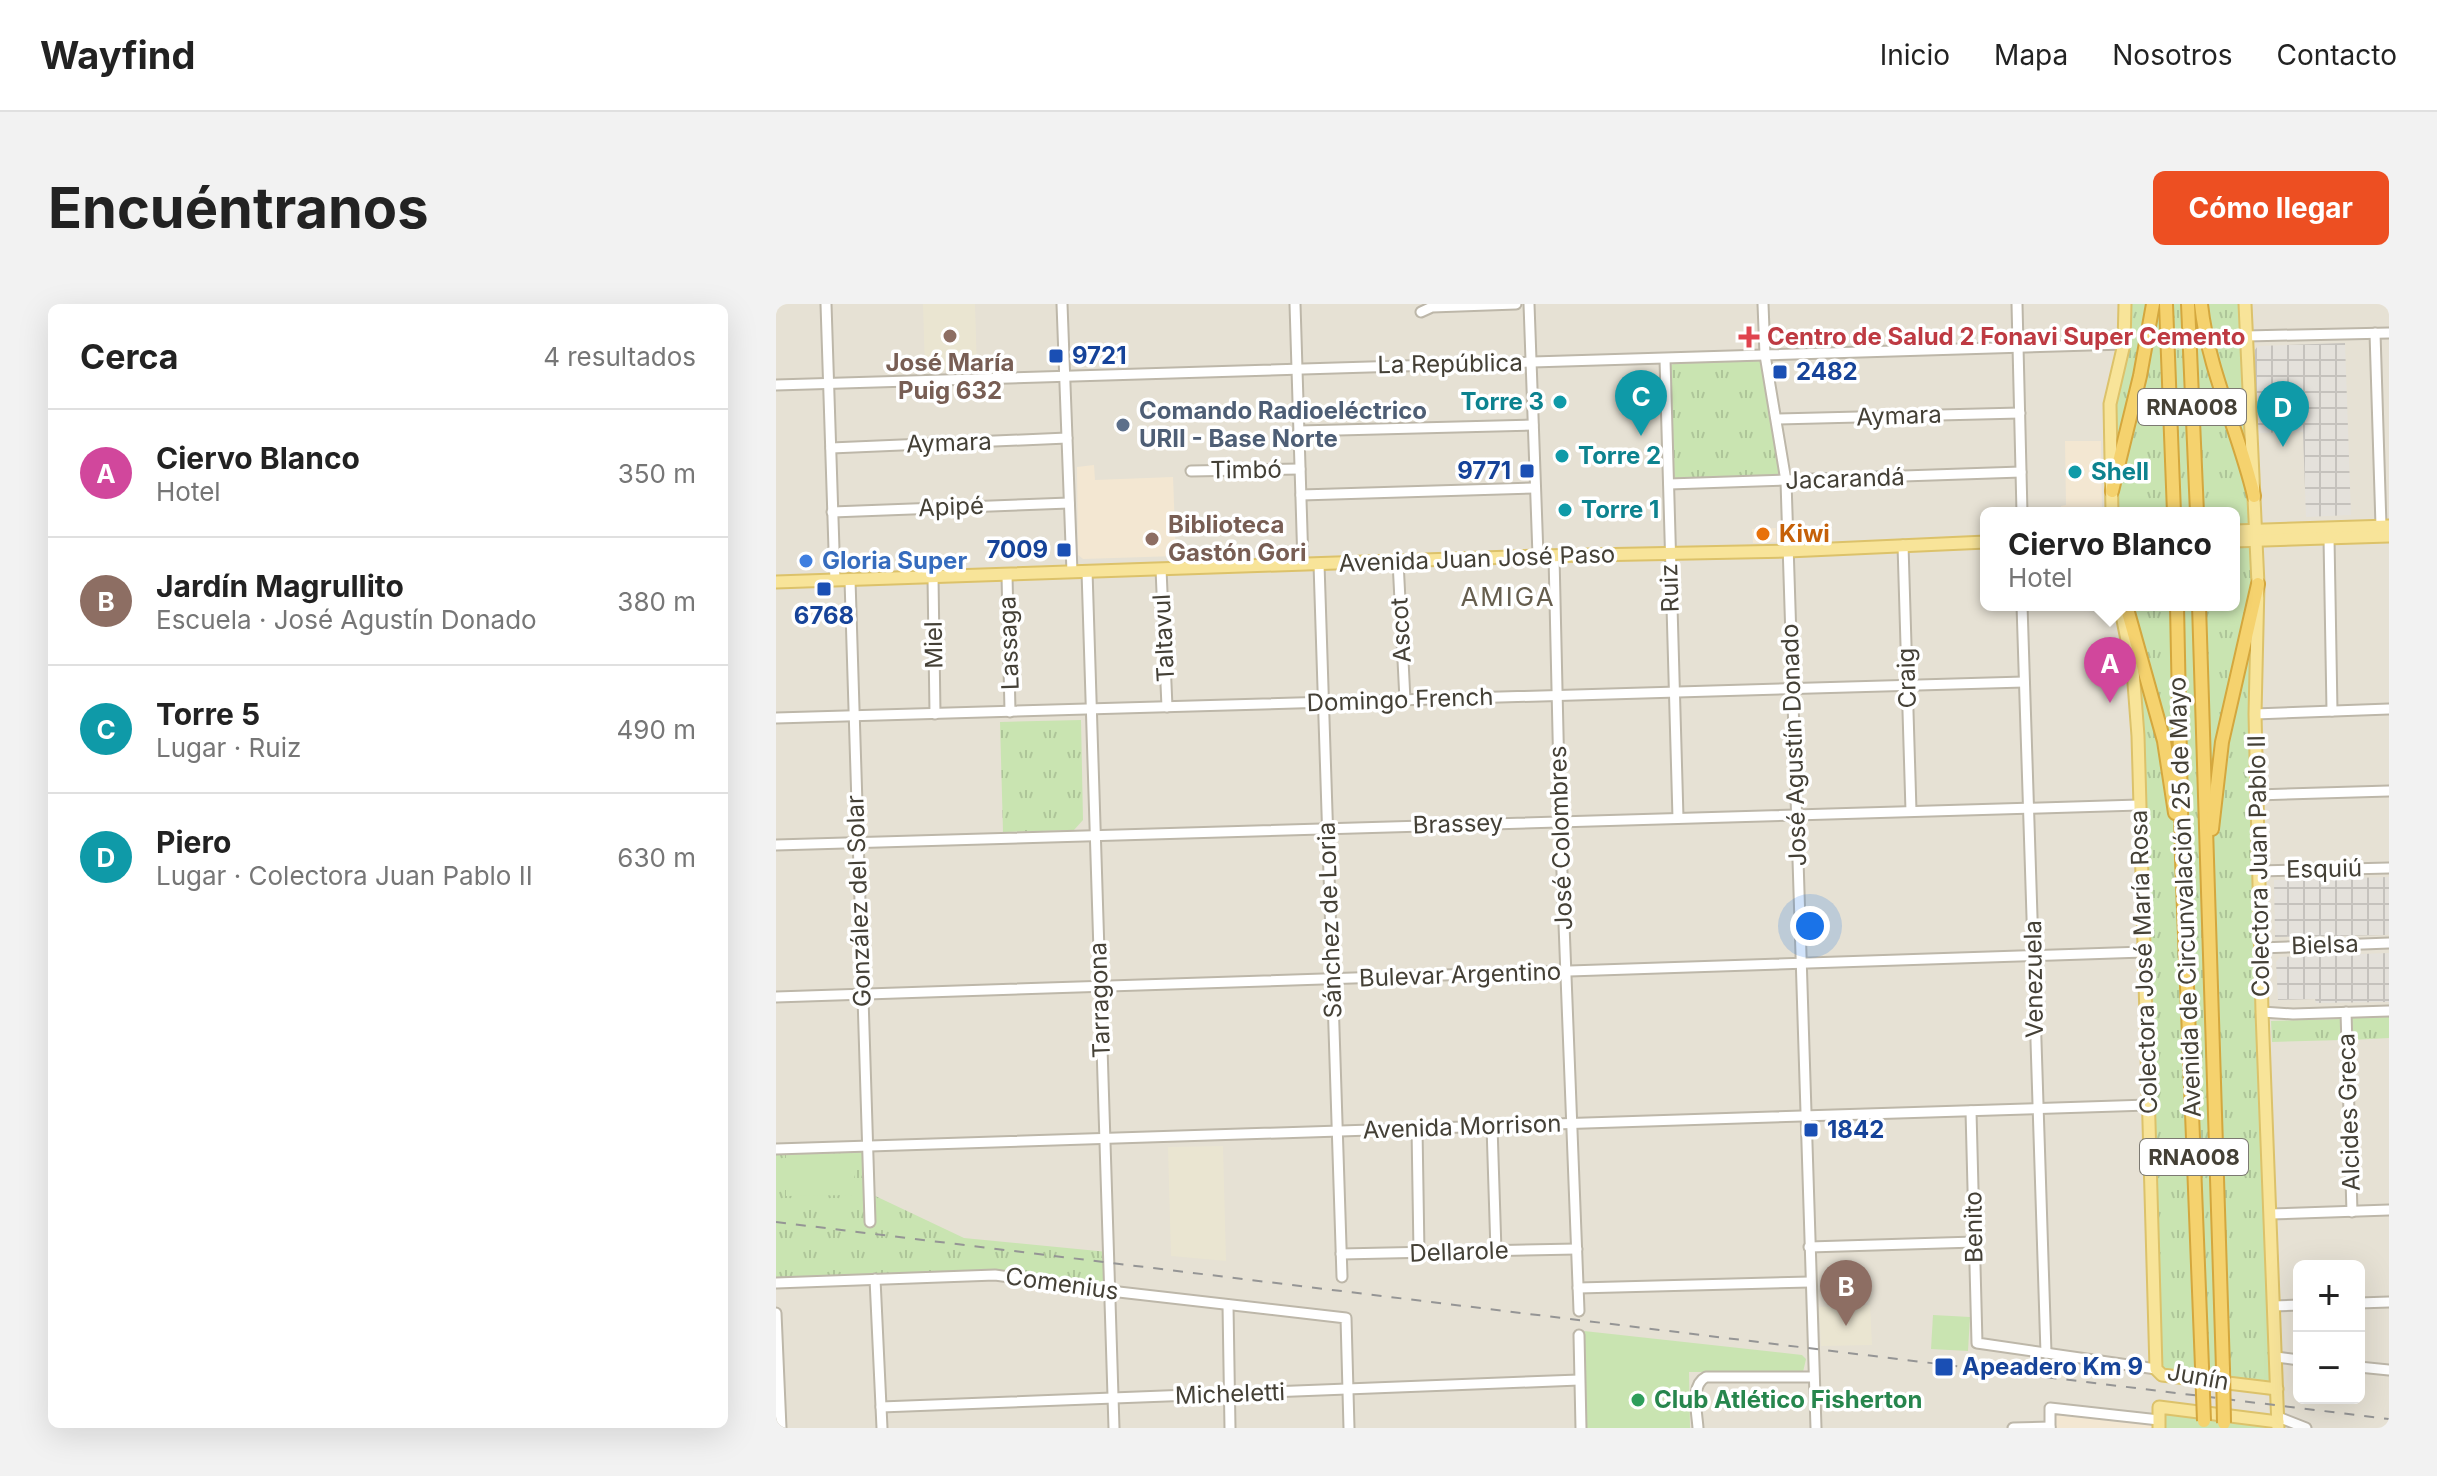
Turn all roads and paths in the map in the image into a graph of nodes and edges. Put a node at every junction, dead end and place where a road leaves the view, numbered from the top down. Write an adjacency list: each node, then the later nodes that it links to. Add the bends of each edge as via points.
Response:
1 (826, 304): 25 (street)
2 (1062, 304): 24 (street)
3 (1295, 304): 23 (street)
4 (1516, 304): 14 (street, via 1432,307)
5 (1529, 304): 22 (street)
6 (1763, 304): 20 (street, José Agustín Donado)
7 (2017, 304): 19 (street)
8 (2125, 304): 18 (main road)
9 (2153, 304): 39 (highway)
10 (2166, 304): 45 (highway, RNA008)
11 (2188, 304): 46 (highway, RNA008)
12 (2201, 304): 41 (highway, via 2212,361)
13 (2245, 304): 17 (main road, Colectora Juan Pablo II)
14 (1421, 312)
15 (2375, 333): 16 (street); 17 (street); 48 (street)
16 (2389, 333)
17 (2246, 336): 41 (main road, Colectora Juan Pablo II)
18 (2124, 344): 19 (street, La República); 39 (main road, via 2110,404)
19 (2018, 347): 20 (street, La República); 27 (street)
20 (1765, 355): 21 (street, La República); 28 (street, José Agustín Donado)
21 (1665, 359): 22 (street, La República); 37 (street, Ruiz)
22 (1531, 361): 23 (street, La República); 29 (street)
23 (1297, 368): 24 (street, La República); 30 (street)
24 (1065, 375): 25 (street, La República); 31 (street)
25 (829, 383): 26 (street, La República); 32 (street)
26 (776, 385)
27 (2020, 413): 28 (street, Aymara); 35 (street)
28 (1777, 419): 36 (street, José Agustín Donado)
29 (1533, 425): 30 (street); 38 (street)
30 (1299, 431): 33 (street)
31 (1067, 438): 32 (street, Aymara); 42 (street)
32 (831, 448): 47 (street)
33 (1300, 469): 34 (street, Timbó); 40 (street)
34 (1191, 471)
35 (2021, 472): 36 (street, Jacarandá); 43 (street)
36 (1786, 481): 37 (street, Jacarandá); 55 (street, José Agustín Donado)
37 (1669, 484): 56 (street, Ruiz)
38 (1535, 488): 40 (street); 57 (street)
39 (2112, 491): 44 (main road)
40 (1301, 495): 60 (street)
41 (2254, 496): 50 (main road, Colectora Juan Pablo II)
42 (1069, 503): 47 (street, Apipé); 64 (street)
43 (2022, 507)
44 (2112, 507)
45 (2174, 507)
46 (2197, 507)
47 (832, 512): 67 (street)
48 (2386, 529): 50 (main road); 51 (main road)
49 (2240, 532): 50 (main road)
50 (2257, 535): 51 (main road); 52 (main road); 70 (main road, Colectora Juan Pablo II)
51 (2329, 538): 86 (street)
52 (2240, 539)
53 (1980, 542): 54 (main road, Avenida Juan José Paso)
54 (1903, 545): 55 (main road, Avenida Juan José Paso); 77 (street, Craig)
55 (1788, 551): 56 (main road, Avenida Juan José Paso); 78 (street, José Agustín Donado)
56 (1669, 554): 58 (main road, Avenida Juan José Paso); 79 (street, Ruiz)
57 (1538, 556): 58 (main road, Avenida Juan José Paso); 59 (main road, Avenida Juan José Paso)
58 (1554, 556): 80 (street, José Colombres)
59 (1398, 561): 61 (main road, Avenida Juan José Paso); 81 (street, Ascot)
60 (1303, 564): 61 (main road, Avenida Juan José Paso); 62 (main road, Avenida Juan José Paso)
61 (1319, 564): 82 (street, Sánchez de Loria)
62 (1161, 569): 63 (main road, Avenida Juan José Paso); 83 (street, Taltavul)
63 (1087, 571): 64 (main road, Avenida Juan José Paso); 84 (street, Tarragona)
64 (1072, 572): 65 (main road, Avenida Juan José Paso)
65 (1007, 575): 66 (main road, Avenida Juan José Paso); 87 (street, Lassaga)
66 (933, 577): 68 (main road, Avenida Juan José Paso); 88 (street, Miel)
67 (835, 580): 68 (main road, Avenida Juan José Paso); 69 (main road, Avenida Juan José Paso)
68 (850, 580): 90 (street, González del Solar)
69 (776, 582)
70 (2258, 584): 89 (main road, Colectora Juan Pablo II); 107 (highway, via 2222,742)
71 (2022, 611): 76 (street, Venezuela)
72 (2124, 611): 94 (main road, Colectora José María Rosa, via 2135,686)
73 (2125, 611): 104 (highway, via 2164,741)
74 (2177, 611): 104 (highway, Avenida de Circunvalación 25 de Mayo / RNA008)
75 (2199, 611): 107 (highway, Avenida de Circunvalación 25 de Mayo / RNA008)
76 (2024, 682): 77 (street, Domingo French); 95 (street, Venezuela)
77 (1907, 686): 78 (street, Domingo French); 96 (street, Craig)
78 (1792, 688): 79 (street, Domingo French); 97 (street, José Agustín Donado)
79 (1673, 692): 80 (street, Domingo French); 98 (street, Ruiz)
80 (1557, 696): 81 (street, Domingo French); 99 (street, José Colombres)
81 (1405, 700): 82 (street, Domingo French)
82 (1324, 703): 83 (street, Domingo French); 100 (street, Sánchez de Loria)
83 (1167, 707): 84 (street, Domingo French)
84 (1091, 709): 87 (street, Domingo French); 101 (street, Tarragona)
85 (2389, 709): 86 (street)
86 (2332, 711): 89 (street)
87 (1010, 712): 88 (street, Domingo French)
88 (935, 714): 90 (street, Domingo French)
89 (2255, 714): 93 (main road, Colectora Juan Pablo II)
90 (854, 716): 91 (street, Domingo French); 102 (street, González del Solar)
91 (776, 718)
92 (2389, 791): 93 (street)
93 (2257, 795): 106 (main road, Colectora Juan Pablo II)
94 (2139, 805): 95 (street, Brassey); 110 (main road, Colectora José María Rosa)
95 (2029, 808): 96 (street, Brassey); 111 (street, Venezuela)
96 (1911, 811): 97 (street, Brassey)
97 (1796, 814): 98 (street, Brassey); 112 (street, José Agustín Donado)
98 (1678, 818): 99 (street, Brassey)
99 (1560, 821): 100 (street, Brassey); 113 (street, José Colombres)
100 (1327, 828): 101 (street, Brassey); 114 (street, Sánchez de Loria)
101 (1095, 834): 102 (street, Brassey); 115 (street, Tarragona)
102 (857, 843): 103 (street, Brassey); 116 (street, González del Solar)
103 (776, 845)
104 (2182, 859): 172 (highway, Avenida de Circunvalación 25 de Mayo / RNA008, bridge)
105 (2389, 868): 106 (street, Esquiú)
106 (2259, 871): 109 (main road, Colectora Juan Pablo II)
107 (2207, 900): 173 (highway, Avenida de Circunvalación 25 de Mayo / RNA008, bridge)
108 (2389, 943): 109 (street, Bielsa)
109 (2260, 948): 119 (main road, Colectora Juan Pablo II)
110 (2144, 952): 111 (street, Bulevar Argentino); 121 (main road, Colectora José María Rosa)
111 (2034, 956): 112 (street, Bulevar Argentino); 122 (street, Venezuela)
112 (1801, 964): 113 (street, Bulevar Argentino); 124 (street, José Agustín Donado)
113 (1566, 971): 114 (street, Bulevar Argentino); 125 (street, José Colombres)
114 (1332, 979): 115 (street, Bulevar Argentino); 128 (street, Sánchez de Loria)
115 (1100, 987): 116 (street, Bulevar Argentino); 129 (street, Tarragona)
116 (862, 994): 117 (street, Bulevar Argentino); 130 (street, González del Solar)
117 (776, 997)
118 (2389, 1011): 120 (street)
119 (2262, 1012): 120 (street); 134 (main road, Colectora Juan Pablo II)
120 (2346, 1012): 133 (street, Alcides Greca)
121 (2148, 1105): 122 (street, Avenida Morrison); 161 (main road, Colectora José María Rosa)
122 (2037, 1109): 123 (street, Avenida Morrison); 157 (street, Venezuela)
123 (1971, 1111): 124 (street, Avenida Morrison); 136 (street, Benito)
124 (1805, 1116): 125 (street, Avenida Morrison); 137 (street, José Agustín Donado)
125 (1572, 1123): 126 (street, Avenida Morrison); 138 (street, José Colombres)
126 (1492, 1126): 127 (street, Avenida Morrison); 139 (street)
127 (1417, 1128): 128 (street, Avenida Morrison); 140 (street)
128 (1337, 1131): 129 (street, Avenida Morrison); 141 (street, Sánchez de Loria)
129 (1105, 1138): 130 (street, Avenida Morrison); 147 (street, Tarragona)
130 (868, 1146): 131 (street, Avenida Morrison); 135 (street, González del Solar)
131 (776, 1149)
132 (2389, 1210): 133 (street)
133 (2352, 1212): 134 (street)
134 (2270, 1214): 152 (main road, Colectora Juan Pablo II)
135 (870, 1222)
136 (1975, 1242): 137 (street); 156 (street, Benito)
137 (1809, 1247): 144 (street, José Agustín Donado)
138 (1577, 1249): 139 (street, Dellarole); 146 (street, José Colombres)
139 (1496, 1251): 140 (street, Dellarole)
140 (1419, 1253): 141 (street, Dellarole)
141 (1341, 1254): 142 (street, Sánchez de Loria)
142 (1342, 1277)
143 (875, 1279): 145 (street, Comenius); 147 (street, Comenius, via 995,1275); 169 (street)
144 (1810, 1282): 146 (street); 163 (street, José Agustín Donado)
145 (776, 1283)
146 (1578, 1288): 153 (street, José Colombres)
147 (1110, 1291): 150 (street, Comenius); 168 (street, Tarragona)
148 (2389, 1302): 149 (street)
149 (2365, 1303)
150 (1228, 1305): 165 (street, Comenius, via 1346,1318); 167 (street)
151 (2293, 1305): 152 (street)
152 (2273, 1306): 158 (main road, Colectora Juan Pablo II)
153 (1579, 1311)
154 (776, 1313): 174 (street)
155 (1579, 1335): 164 (street)
156 (1977, 1343): 157 (street, Junín)
157 (2046, 1353): 161 (street, Junín)
158 (2276, 1357): 159 (street); 166 (main road, Colectora Juan Pablo II)
159 (2293, 1359)
160 (2365, 1368): 162 (street)
161 (2156, 1369): 166 (main road, Junín, via 2162,1375)
162 (2389, 1370)
163 (1813, 1377): 180 (street, via 1706,1377 1698,1382); 181 (street, José Agustín Donado)
164 (1579, 1380): 165 (street, Micheletti); 179 (street)
165 (1348, 1389): 167 (street, Micheletti); 178 (street)
166 (2277, 1389): 171 (main road, Colectora Juan Pablo II)
167 (1229, 1394): 168 (street, Micheletti); 177 (street)
168 (1112, 1398): 169 (street, Micheletti); 176 (street, Tarragona)
169 (881, 1407): 175 (street)
170 (2159, 1418): 171 (main road); 183 (street, via 2050,1408)
171 (2278, 1423): 184 (street)
172 (2204, 1426)
173 (2225, 1426)
174 (781, 1428)
175 (882, 1428)
176 (1114, 1428)
177 (1230, 1428)
178 (1349, 1428)
179 (1581, 1428)
180 (1698, 1428)
181 (1816, 1428)
182 (2013, 1428): 183 (street)
183 (2050, 1428)
184 (2306, 1428)

